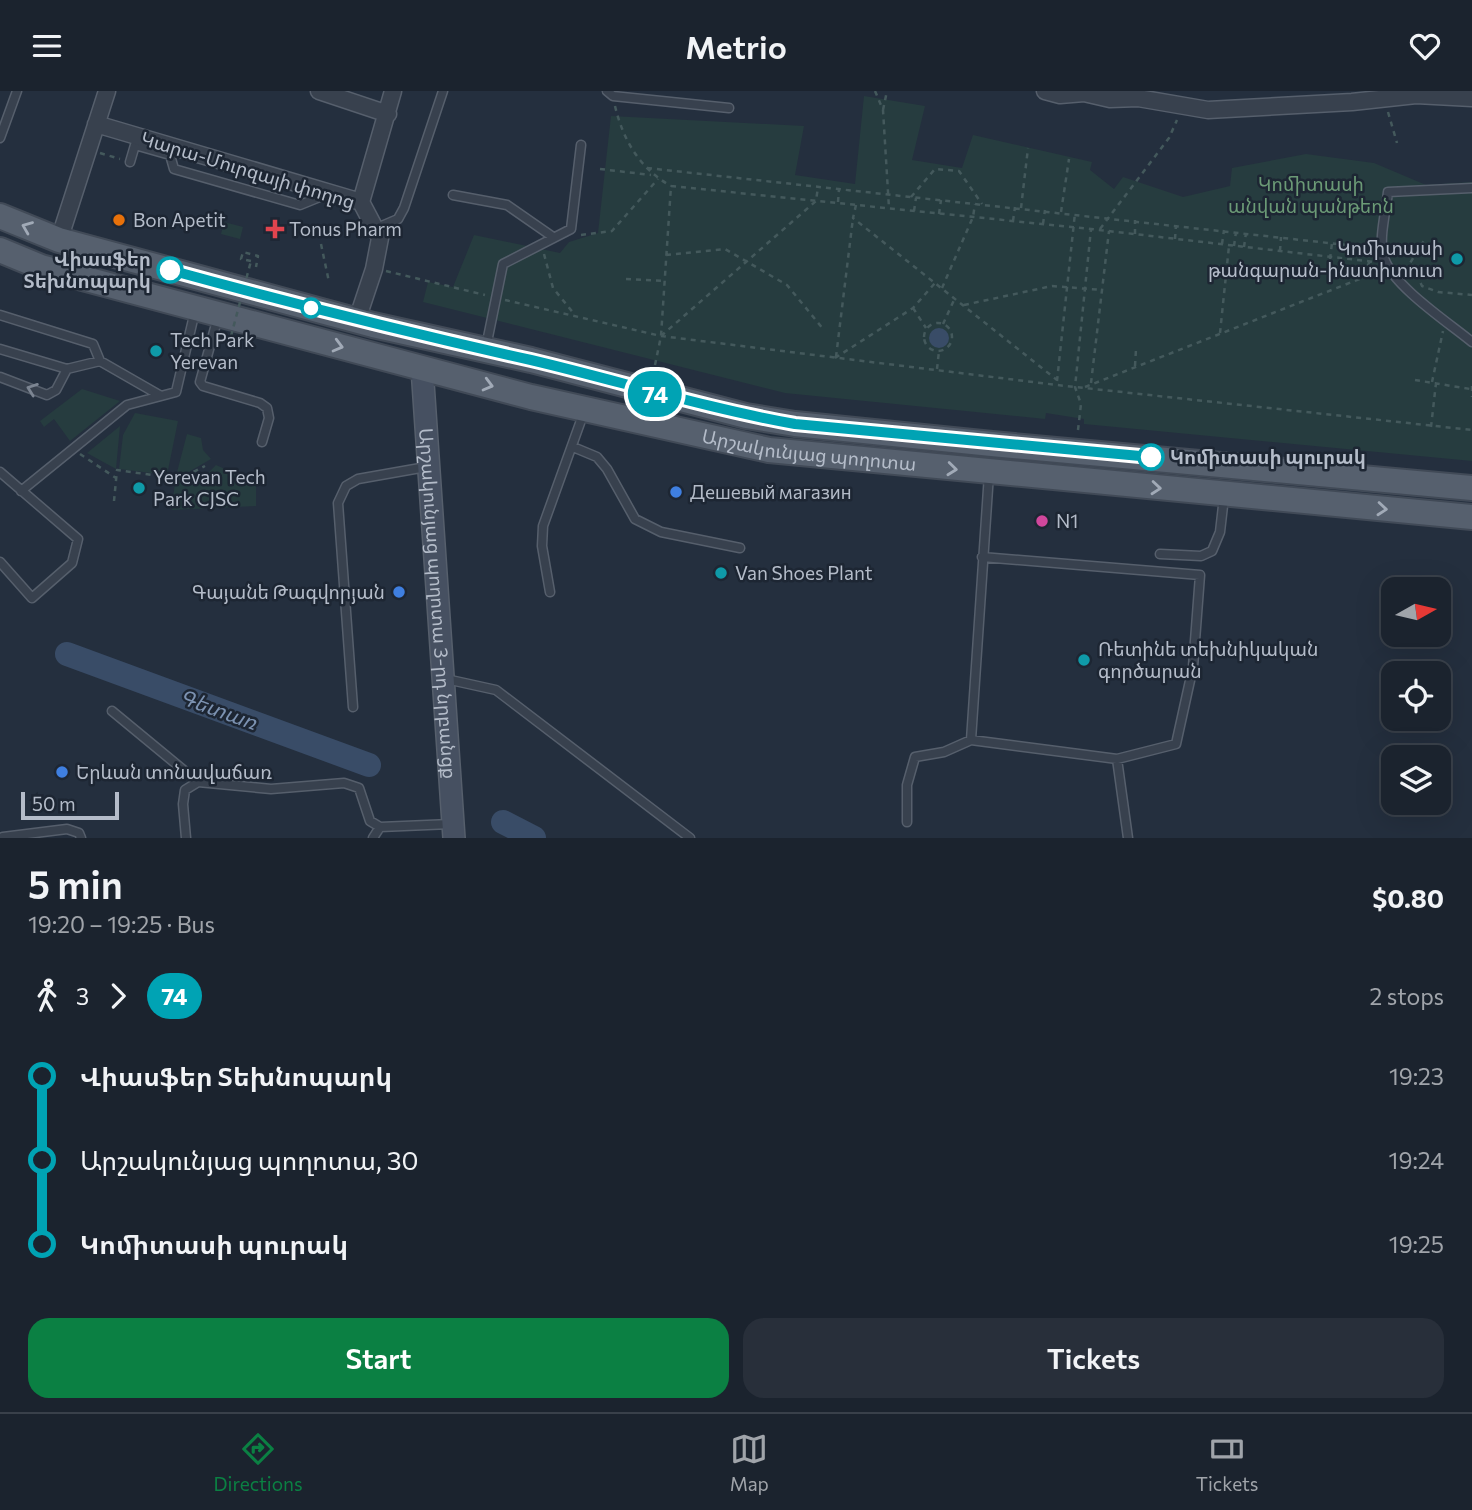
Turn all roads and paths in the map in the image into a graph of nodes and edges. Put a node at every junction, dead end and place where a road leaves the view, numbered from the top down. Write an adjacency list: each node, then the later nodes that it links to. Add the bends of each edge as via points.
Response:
1 (17, 91): 18 (lane)
2 (107, 91): 17 (street)
3 (319, 91): 15 (street)
4 (393, 91): 15 (street)
5 (443, 91): 61 (lane, via 404,208 398,219)
6 (607, 91): 13 (lane, via 613,96)
7 (875, 91): 14 (path)
8 (887, 91): 14 (path)
9 (1045, 91): 12 (street, via 1138,98)
10 (1384, 97): 11 (street, via 1443,94); 12 (street, via 1244,109); 19 (path)
11 (1472, 98)
12 (1182, 107): 54 (path, via 1169,138)
13 (729, 108)
14 (883, 110): 35 (path)
15 (388, 114): 39 (street)
16 (618, 117): 25 (path, via 635,156)
17 (96, 124): 22 (street); 33 (street, Կարա-Մուրզայի փողոց)
18 (0, 138)
19 (1397, 143)
20 (581, 145): 69 (lane, via 571,229)
21 (1028, 148): 46 (path)
22 (88, 149): 24 (path); 72 (street)
23 (1069, 159): 49 (path)
24 (130, 162): 33 (lane, via 135,145 170,155 174,169 300,205)
25 (647, 168): 27 (path); 30 (path)
26 (600, 169): 27 (path)
27 (651, 175): 28 (path)
28 (659, 179): 29 (path); 69 (path, via 612,231)
29 (671, 186): 38 (path); 83 (path)
30 (818, 187): 32 (path); 38 (path)
31 (1472, 188): 91 (lane, via 1388,192 1384,258)
32 (839, 189): 35 (path); 40 (path)
33 (330, 193): 39 (street, Կարա-Մուրզայի փողոց)
34 (453, 195): 69 (lane, via 507,205)
35 (890, 195): 36 (path); 45 (path)
36 (914, 197): 37 (path); 43 (path, via 935,169 959,171); 48 (path)
37 (941, 200): 41 (path); 51 (path)
38 (816, 201): 40 (path); 85 (path)
39 (362, 202): 61 (street, Կարա-Մուրզայի փողոց)
40 (838, 202): 42 (path)
41 (975, 203): 43 (path); 53 (path)
42 (856, 204): 45 (path); 55 (path)
43 (982, 204): 44 (path)
44 (1015, 207): 46 (path); 57 (path)
45 (888, 208): 48 (path)
46 (1021, 208): 47 (path)
47 (1045, 210): 49 (path); 58 (path)
48 (914, 211): 51 (path)
49 (1061, 212): 50 (path)
50 (1075, 213): 54 (path); 60 (path)
51 (939, 214): 53 (path)
52 (0, 216): 72 (main road, Արշակունյաց պողոտա, one-way to 52)
53 (973, 217): 57 (path); 98 (path)
54 (1108, 217): 56 (path); 63 (path)
55 (853, 218): 95 (path); 124 (path)
56 (1135, 220): 59 (path); 68 (path)
57 (1013, 221): 58 (path)
58 (1043, 224): 60 (path)
59 (1176, 225): 64 (path); 71 (path)
60 (1074, 227): 62 (path); 97 (path)
61 (377, 228): 111 (street, via 379,249)
62 (1091, 229): 63 (path); 99 (path)
63 (1100, 230): 65 (path)
64 (1224, 230): 66 (path); 77 (path)
65 (1109, 231): 68 (path); 100 (path)
66 (1236, 232): 67 (path); 79 (path)
67 (1246, 233): 70 (path); 80 (path)
68 (1135, 234): 71 (path)
69 (553, 237): 76 (lane)
70 (1281, 237): 74 (path); 82 (path)
71 (1175, 239): 77 (path)
72 (59, 240): 96 (main road, Արշակունյաց պողոտա)
73 (1425, 240): 88 (path)
74 (1332, 243): 84 (path); 86 (path, via 1370,247)
75 (321, 244): 94 (path)
76 (540, 245): 102 (lane, via 503,264); 109 (path, via 553,288)
77 (1222, 245): 78 (path)
78 (1229, 246): 79 (path); 116 (path)
79 (1234, 247): 80 (path)
80 (1244, 248): 82 (path)
81 (0, 250): 107 (main road, Արշակունյաց պողոտա, via 41,267)
82 (1280, 253): 84 (path)
83 (666, 255): 85 (path, via 725,249); 93 (path)
84 (1330, 259): 86 (path)
85 (747, 261): 115 (path, via 787,285); 118 (path)
86 (1369, 263): 87 (path); 116 (path, via 1362,278)
87 (1375, 263)
88 (1412, 265): 91 (path); 101 (path, via 1422,286)
89 (256, 267): 117 (path, bridge, via 258,256 243,252 241,259 251,261)
90 (389, 272): 102 (path)
91 (1397, 278): 110 (lane)
92 (626, 279): 93 (path)
93 (665, 281): 118 (path)
94 (329, 282)
95 (936, 282): 98 (path); 106 (path)
96 (221, 284): 104 (main road, Արշակունյաց պողոտա); 107 (main road, via 226,301)
97 (1067, 287): 99 (path); 105 (path, via 1052,286); 132 (path)
98 (942, 288): 103 (path)
99 (1085, 289): 100 (path); 137 (path)
100 (1102, 290): 135 (path)
101 (1472, 295)
102 (496, 298): 109 (path); 122 (lane)
103 (955, 298): 105 (path); 112 (path)
104 (281, 300): 111 (main road, Արշակունյաց պողոտա); 113 (main road, via 264,310)
105 (964, 305): 132 (path)
106 (913, 309): 114 (path); 124 (path)
107 (209, 312): 113 (main road, Արշակունյաց պողոտա); 140 (lane, via 176,392); 146 (lane, via 200,382 267,408)
108 (0, 315): 125 (lane, via 93,344)
109 (577, 316): 118 (path)
110 (1445, 319): 119 (lane); 134 (path)
111 (357, 320): 122 (main road, Արշակունյաց պողոտա)
112 (943, 324): 114 (path); 123 (path, via 952,339)
113 (272, 328): 128 (main road, Արշակունյաց պողոտա, one-way to 128)
114 (926, 328): 123 (path, via 926,345)
115 (824, 330)
116 (1220, 333): 127 (path)
117 (230, 335)
118 (661, 336): 124 (path); 126 (path)
119 (1472, 342)
120 (0, 349): 129 (lane)
121 (1136, 349): 127 (path)
122 (485, 351): 154 (main road, Արշակունյաց պողոտա, via 795,424)
123 (939, 351): 130 (path)
124 (835, 358): 130 (path)
125 (100, 361): 129 (lane); 140 (lane)
126 (655, 365)
127 (1135, 366): 135 (path)
128 (422, 368): 142 (main road, Արշակունյաց պողոտա, one-way to 142); 150 (street, Արշակունյաց պողոտա 3-րդ նրբանցք)
129 (67, 369): 131 (lane, one-way to 131, via 57,390 47,395)
130 (937, 370): 136 (path)
131 (0, 377)
132 (1057, 380): 136 (path)
133 (1415, 380): 134 (path)
134 (1434, 382): 139 (path); 143 (path)
135 (1091, 383): 138 (path)
136 (1056, 385): 137 (path)
137 (1075, 387): 138 (path); 144 (path, via 1081,404)
138 (1085, 387): 143 (path)
139 (1471, 387): 141 (path)
140 (161, 396): 148 (lane, via 127,405)
141 (1472, 397)
142 (585, 409): 147 (lane); 152 (main road, Արշակունյաց պողոտա, one-way to 152, via 769,450)
143 (1431, 427): 145 (path)
144 (1078, 430)
145 (1472, 431)
146 (262, 442)
147 (573, 447): 159 (lane, via 597,457 607,468 635,519 661,533); 163 (lane, via 543,526)
148 (72, 449): 153 (path); 155 (lane)
149 (205, 466): 153 (path, via 180,479 117,470)
150 (429, 467): 164 (street, Արշակունյաց պողոտա 3-րդ նրբանցք); 165 (lane, via 358,479 346,486 338,503)
151 (0, 472): 155 (lane)
152 (989, 473): 156 (main road, Արշակունյաց պողոտա, one-way to 156); 161 (lane)
153 (116, 479): 157 (path)
154 (1472, 488)
155 (21, 491): 162 (lane, via 78,539 72,563 32,599)
156 (1224, 494): 158 (main road, Արշակունյաց պողոտա, one-way to 158); 160 (lane, via 1220,532 1212,551 1200,557)
157 (114, 501)
158 (1472, 517)
159 (740, 548)
160 (1160, 554)
161 (982, 557): 167 (lane); 168 (lane, via 1200,575 1193,667 1176,744)
162 (0, 562)
163 (550, 591)
164 (443, 679): 172 (street, Արշակունյաց պողոտա 3-րդ նրբանցք); 177 (lane, via 496,690)
165 (353, 708)
166 (112, 711): 169 (lane)
167 (971, 740): 168 (lane); 170 (lane, via 944,753 915,757 907,785)
168 (1117, 759): 178 (lane)
169 (198, 782): 171 (lane, via 271,789 344,783 359,789 370,821); 175 (lane, via 186,790 183,804)
170 (907, 822)
171 (380, 827): 172 (lane); 176 (lane)
172 (453, 831)
173 (2, 836): 174 (lane, via 67,829)
174 (81, 838)
175 (186, 838)
176 (373, 838)
177 (690, 838)
178 (1128, 838)

